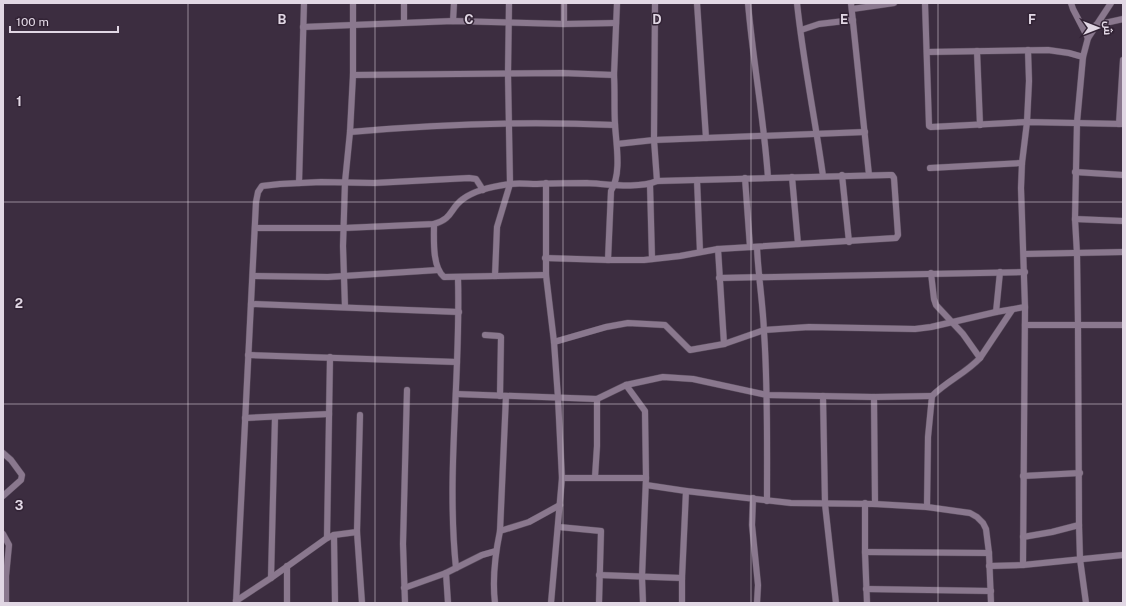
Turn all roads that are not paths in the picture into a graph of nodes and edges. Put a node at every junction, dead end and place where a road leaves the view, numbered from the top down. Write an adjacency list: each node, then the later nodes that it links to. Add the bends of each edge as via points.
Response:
1 (304, 3): 27 (street)
2 (353, 3): 25 (street)
3 (404, 3): 21 (street)
4 (454, 3): 20 (street)
5 (510, 3): 22 (street)
6 (564, 3): 24 (street)
7 (617, 3): 23 (street)
8 (655, 3): 49 (street)
9 (697, 3): 48 (street)
10 (748, 3): 47 (street)
11 (797, 3): 28 (street)
12 (889, 3): 13 (street); 17 (street)
13 (894, 3)
14 (924, 3): 32 (street)
15 (1071, 3): 29 (street)
16 (1111, 3): 26 (street)
17 (851, 6): 18 (street)
18 (853, 20): 28 (street, via 819,24); 45 (street)
19 (1123, 20): 26 (street)
20 (453, 21): 21 (street); 22 (street)
21 (404, 22): 25 (street)
22 (509, 23): 24 (street); 35 (street)
23 (616, 23): 24 (street); 37 (street)
24 (564, 24)
25 (353, 25): 27 (street); 36 (street)
26 (1096, 25): 29 (street)
27 (303, 27): 64 (street)
28 (801, 30): 46 (street)
29 (1088, 38): 33 (street)
30 (1028, 50): 31 (street); 33 (street, via 1059,51); 38 (street)
31 (977, 51): 32 (street); 43 (street)
32 (927, 52): 43 (street, via 929,126)
33 (1083, 57): 39 (street)
34 (1123, 60): 41 (street)
35 (508, 74): 36 (street); 37 (street); 40 (street)
36 (353, 75): 44 (street)
37 (614, 75): 42 (street)
38 (1027, 122): 39 (street); 43 (street); 51 (street)
39 (1076, 122): 41 (street); 53 (street)
40 (510, 123): 42 (street); 44 (street); 66 (street)
41 (1121, 124)
42 (615, 125): 50 (street)
43 (980, 125)
44 (350, 132): 63 (street)
45 (865, 132): 46 (street); 54 (street)
46 (817, 134): 47 (street); 56 (street)
47 (766, 136): 48 (street); 60 (street)
48 (706, 138): 49 (street)
49 (654, 140): 50 (street); 62 (street)
50 (617, 144): 68 (street)
51 (1022, 163): 52 (street); 81 (street)
52 (930, 168)
53 (1075, 172): 55 (street); 70 (street)
54 (869, 175): 57 (street); 75 (street, via 892,175 894,178 898,236)
55 (1123, 175)
56 (823, 176): 57 (street); 58 (street)
57 (842, 176): 75 (street)
58 (792, 177): 60 (street); 76 (street)
59 (745, 178): 60 (street); 61 (street); 77 (street)
60 (768, 178)
61 (697, 180): 62 (street); 79 (street)
62 (657, 181): 67 (street)
63 (345, 182): 64 (street); 69 (street, via 395,183 469,178 476,179); 74 (street)
64 (299, 183): 73 (street, via 262,186 256,202)
65 (546, 183): 66 (street); 68 (street); 83 (street)
66 (510, 184): 69 (street); 93 (street, via 497,227)
67 (650, 184): 68 (street); 84 (street)
68 (615, 185): 85 (street, via 611,191)
69 (483, 190): 72 (street, via 463,198 442,222)
70 (1075, 219): 71 (street); 82 (street)
71 (1123, 221)
72 (434, 224): 74 (street); 86 (street)
73 (255, 228): 74 (street); 91 (street)
74 (344, 228): 92 (street)
75 (850, 242): 76 (street)
76 (798, 244): 77 (street)
77 (753, 247): 78 (street); 94 (street)
78 (718, 249): 79 (street); 96 (street)
79 (700, 252): 84 (street)
80 (1123, 252): 82 (street)
81 (1024, 254): 82 (street); 88 (street)
82 (1077, 254): 106 (street)
83 (546, 258): 85 (street); 90 (street)
84 (652, 259): 85 (street)
85 (608, 260)
86 (438, 270): 92 (street); 95 (street, via 444,277)
87 (1000, 272): 88 (street); 89 (street); 102 (street)
88 (1025, 272): 99 (street)
89 (931, 273): 94 (street); 103 (street, via 936,305)
90 (546, 275): 93 (street); 109 (street)
91 (253, 276): 92 (street); 97 (street)
92 (344, 276): 98 (street)
93 (495, 276): 95 (street)
94 (758, 276): 96 (street); 107 (street)
95 (458, 278): 101 (street)
96 (719, 278): 110 (street)
97 (251, 304): 98 (street); 111 (street)
98 (345, 307): 101 (street)
99 (1025, 307): 100 (street); 104 (street)
100 (1012, 310): 102 (street); 113 (street)
101 (459, 312): 114 (street)
102 (996, 312): 103 (street)
103 (952, 322): 107 (street, via 915,329 810,327); 113 (street)
104 (1025, 325): 106 (street); 131 (street)
105 (1123, 325): 106 (street)
106 (1078, 326): 130 (street)
107 (764, 330): 110 (street); 118 (street)
108 (485, 334): 119 (street, via 501,337)
109 (554, 342): 110 (street, via 628,323 665,325 690,350); 123 (street)
110 (724, 344)
111 (248, 355): 112 (street); 128 (street)
112 (330, 357): 114 (street); 125 (street)
113 (980, 358): 121 (street)
114 (457, 362): 117 (street)
115 (626, 386): 118 (street, via 663,377 693,379); 124 (street); 134 (street, via 646,411)
116 (407, 390): 166 (street)
117 (456, 394): 119 (street); 160 (street, via 452,498)
118 (767, 394): 120 (street); 138 (street)
119 (503, 396): 123 (street); 146 (street)
120 (823, 396): 122 (street); 139 (street)
121 (932, 396): 122 (street); 143 (street, via 928,437)
122 (874, 397): 141 (street)
123 (558, 398): 124 (street); 133 (street)
124 (597, 399): 132 (street)
125 (329, 414): 127 (street); 151 (street)
126 (360, 415): 147 (street)
127 (275, 417): 128 (street); 164 (street)
128 (245, 418): 169 (street)
129 (3, 453): 136 (street, via 22,475 21,480)
130 (1080, 473): 131 (street); 144 (street)
131 (1023, 476): 150 (street)
132 (595, 477): 133 (street); 134 (street)
133 (562, 478): 142 (street)
134 (646, 482): 135 (street); 163 (street)
135 (686, 491): 137 (street); 165 (street)
136 (3, 496)
137 (753, 498): 138 (street); 181 (street, via 752,525 758,586)
138 (767, 501): 139 (street)
139 (825, 504): 140 (street); 182 (street)
140 (865, 504): 141 (street); 153 (street)
141 (875, 504): 143 (street)
142 (560, 505): 145 (street); 146 (street, via 529,522)
143 (927, 507): 154 (street, via 970,513 977,517 986,529)
144 (1079, 525): 150 (street); 156 (street)
145 (559, 527): 162 (street, via 602,531); 177 (street)
146 (500, 531): 152 (street)
147 (357, 532): 149 (street); 173 (street)
148 (3, 534): 170 (street, via 9,544)
149 (334, 535): 151 (street); 172 (street)
150 (1023, 537): 157 (street)
151 (327, 538): 158 (street)
152 (496, 551): 160 (street); 176 (street, via 493,574)
153 (865, 552): 154 (street); 167 (street)
154 (989, 553): 159 (street)
155 (1123, 555): 156 (street)
156 (1080, 559): 157 (street); 185 (street)
157 (1023, 565): 159 (street)
158 (287, 566): 164 (street); 171 (street)
159 (989, 566): 168 (street)
160 (456, 568): 161 (street)
161 (446, 573): 166 (street); 175 (street)
162 (599, 575): 163 (street); 178 (street)
163 (642, 577): 165 (street); 179 (street)
164 (272, 578): 169 (street)
165 (682, 578): 180 (street)
166 (404, 588): 174 (street)
167 (866, 589): 168 (street); 183 (street)
168 (991, 591): 184 (street)
169 (236, 602)
170 (6, 603)
171 (287, 603)
172 (335, 603)
173 (362, 603)
174 (405, 603)
175 (448, 603)
176 (494, 603)
177 (551, 603)
178 (599, 603)
179 (643, 603)
180 (682, 603)
181 (757, 603)
182 (836, 603)
183 (867, 603)
184 (991, 603)
185 (1086, 603)

